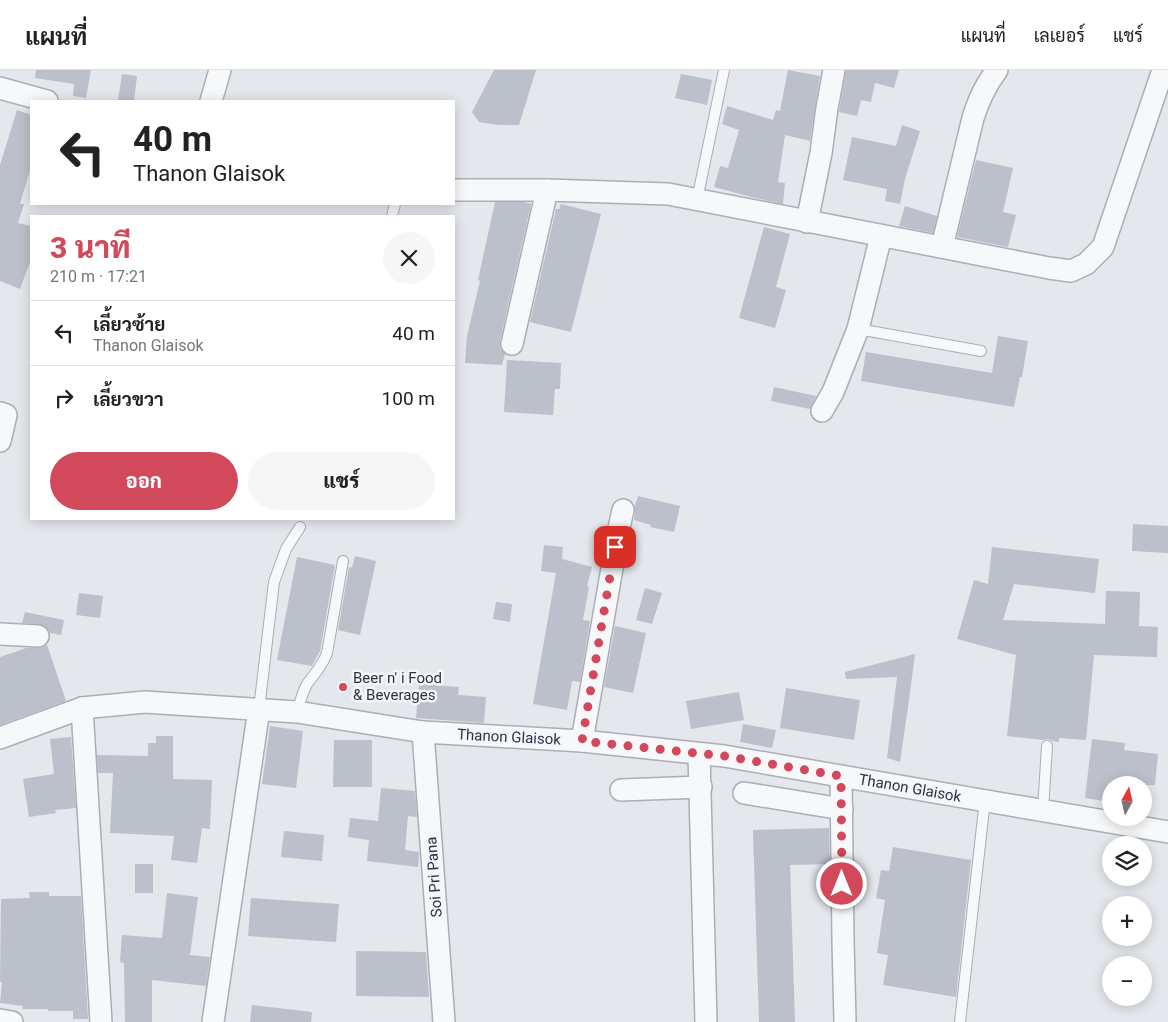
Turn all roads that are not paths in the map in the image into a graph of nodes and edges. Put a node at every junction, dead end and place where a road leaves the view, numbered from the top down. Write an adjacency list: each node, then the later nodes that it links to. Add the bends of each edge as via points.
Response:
1 (220, 70): 8 (street)
2 (724, 70): 11 (lane)
3 (834, 70): 12 (street)
4 (997, 70): 14 (street, via 986,84 975,111)
5 (1163, 70): 14 (street, via 1103,247 1086,264 1071,271)
6 (0, 88): 7 (street)
7 (43, 100)
8 (211, 100)
9 (455, 190): 10 (street)
10 (547, 190): 11 (street, via 656,193); 16 (street)
11 (698, 200): 12 (street)
12 (807, 222): 13 (street)
13 (881, 236): 14 (street); 15 (street)
14 (942, 247)
15 (858, 329): 17 (lane); 18 (street, via 833,392)
16 (512, 344)
17 (981, 352)
18 (822, 410)
19 (0, 413): 20 (street, via 6,415)
20 (0, 441)
21 (623, 510): 31 (street)
22 (300, 527): 27 (lane, via 286,550 274,582)
23 (343, 562): 28 (lane, via 327,653 304,690)
24 (0, 634): 25 (street)
25 (38, 636)
26 (82, 708): 27 (street, Thanon Glaisok, via 145,702); 30 (street, Thanon Glaisok); 44 (street)
27 (259, 709): 28 (street, Thanon Glaisok); 45 (street)
28 (297, 712): 29 (street, Thanon Glaisok)
29 (423, 732): 31 (street, Thanon Glaisok); 46 (street, Soi Pri Pana)
30 (0, 738)
31 (582, 741): 33 (street, Thanon Glaisok)
32 (1047, 746): 40 (lane)
33 (700, 754): 34 (street, Thanon Glaisok); 35 (street)
34 (841, 776): 38 (street, Thanon Glaisok); 39 (street)
35 (701, 787): 36 (street); 47 (street)
36 (621, 790)
37 (744, 793): 39 (street)
38 (985, 800): 40 (street, Thanon Glaisok); 49 (lane)
39 (842, 809): 48 (street)
40 (1043, 810): 41 (street, Thanon Glaisok)
41 (1168, 832)
42 (0, 1020): 43 (street)
43 (12, 1022)
44 (101, 1022)
45 (213, 1022)
46 (444, 1022)
47 (706, 1022)
48 (845, 1022)
49 (960, 1022)

